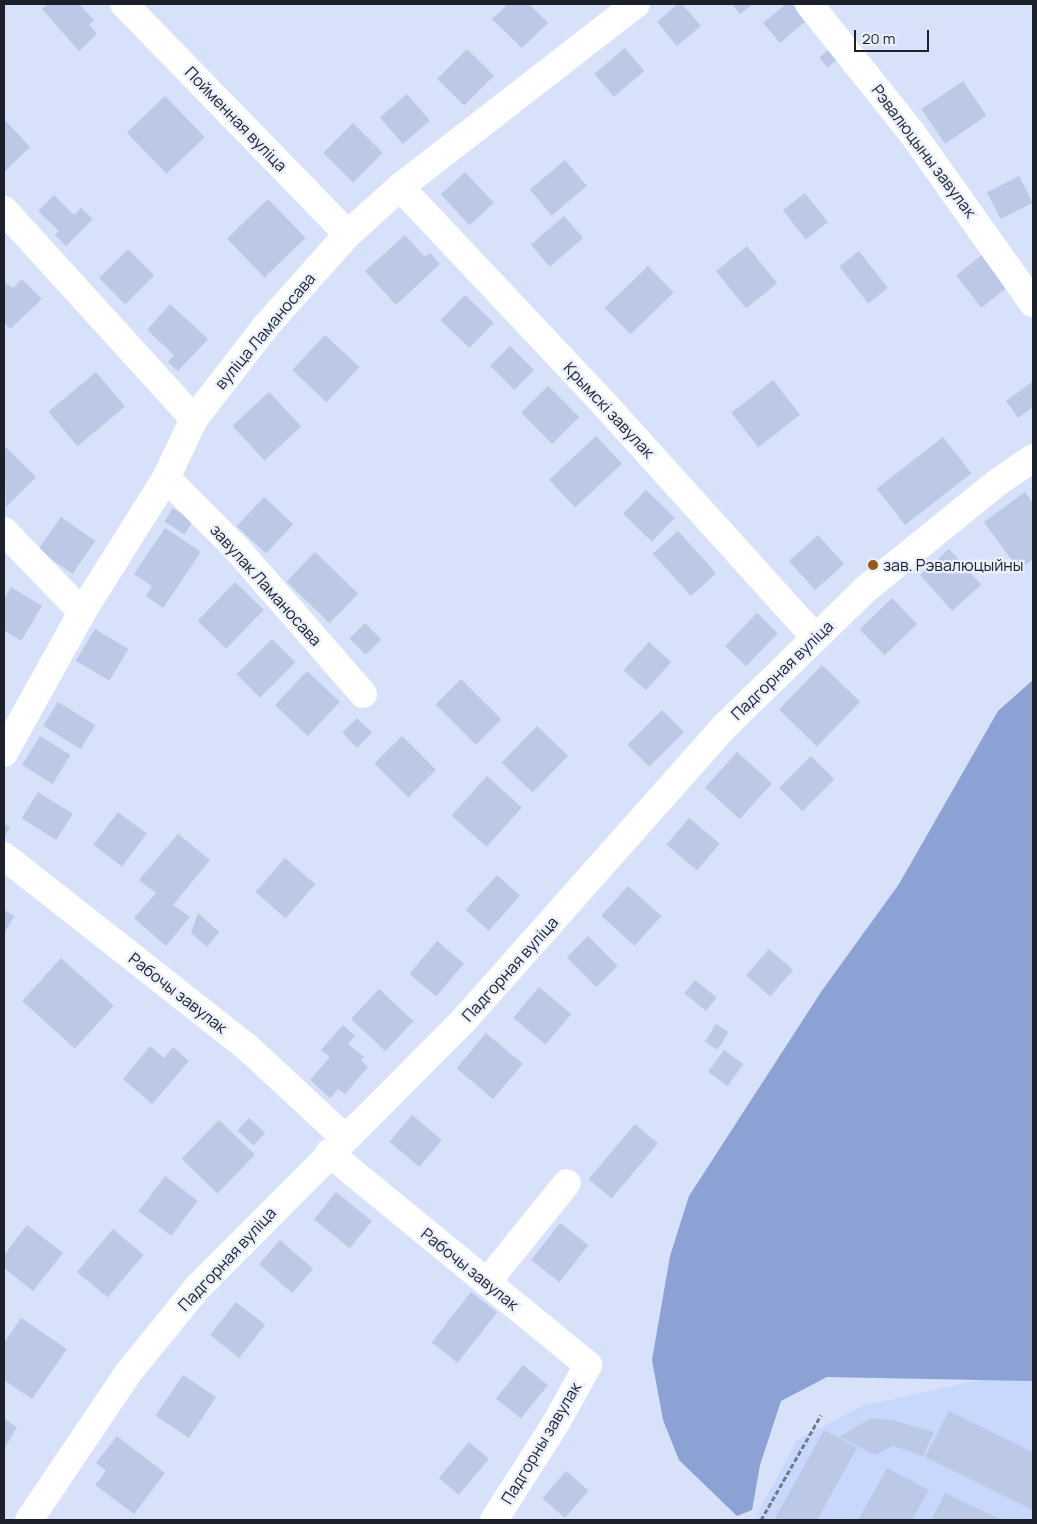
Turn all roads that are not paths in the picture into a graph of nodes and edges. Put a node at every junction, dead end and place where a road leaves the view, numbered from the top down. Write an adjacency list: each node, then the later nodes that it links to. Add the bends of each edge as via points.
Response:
1 (124, 4): 6 (street, Пойменная вуліца)
2 (636, 4): 4 (street, вуліца Ламаносава)
3 (809, 4): 7 (street, Рэвалюцыны завулак, via 912,133)
4 (400, 187): 6 (street, вуліца Ламаносава); 13 (street, Крымскі завулак, via 607,406)
5 (4, 210): 8 (street)
6 (348, 234): 8 (street, вуліца Ламаносава, via 265,327)
7 (1033, 303)
8 (194, 419): 10 (street, вуліца Ламаносава)
9 (1033, 458): 13 (street, Падгорная вуліца, via 998,482 883,575)
10 (166, 478): 12 (street, вуліца Ламаносава); 14 (street, завулак Ламаносава, via 237,549)
11 (4, 531): 12 (street)
12 (82, 612): 15 (street, вуліца Ламаносава)
13 (814, 637): 17 (street, Падгорная вуліца, via 727,724 463,1021)
14 (363, 694)
15 (4, 753)
16 (4, 856): 17 (street, Рабочы завулак, via 248,1048)
17 (337, 1146): 19 (street, Рабочы завулак); 21 (street, Падгорная вуліца, via 198,1287 151,1344)
18 (568, 1183): 19 (street)
19 (487, 1282): 20 (street, Рабочы завулак)
20 (588, 1365): 22 (street, Падгорны завулак, via 556,1423)
21 (29, 1520)
22 (494, 1520)

